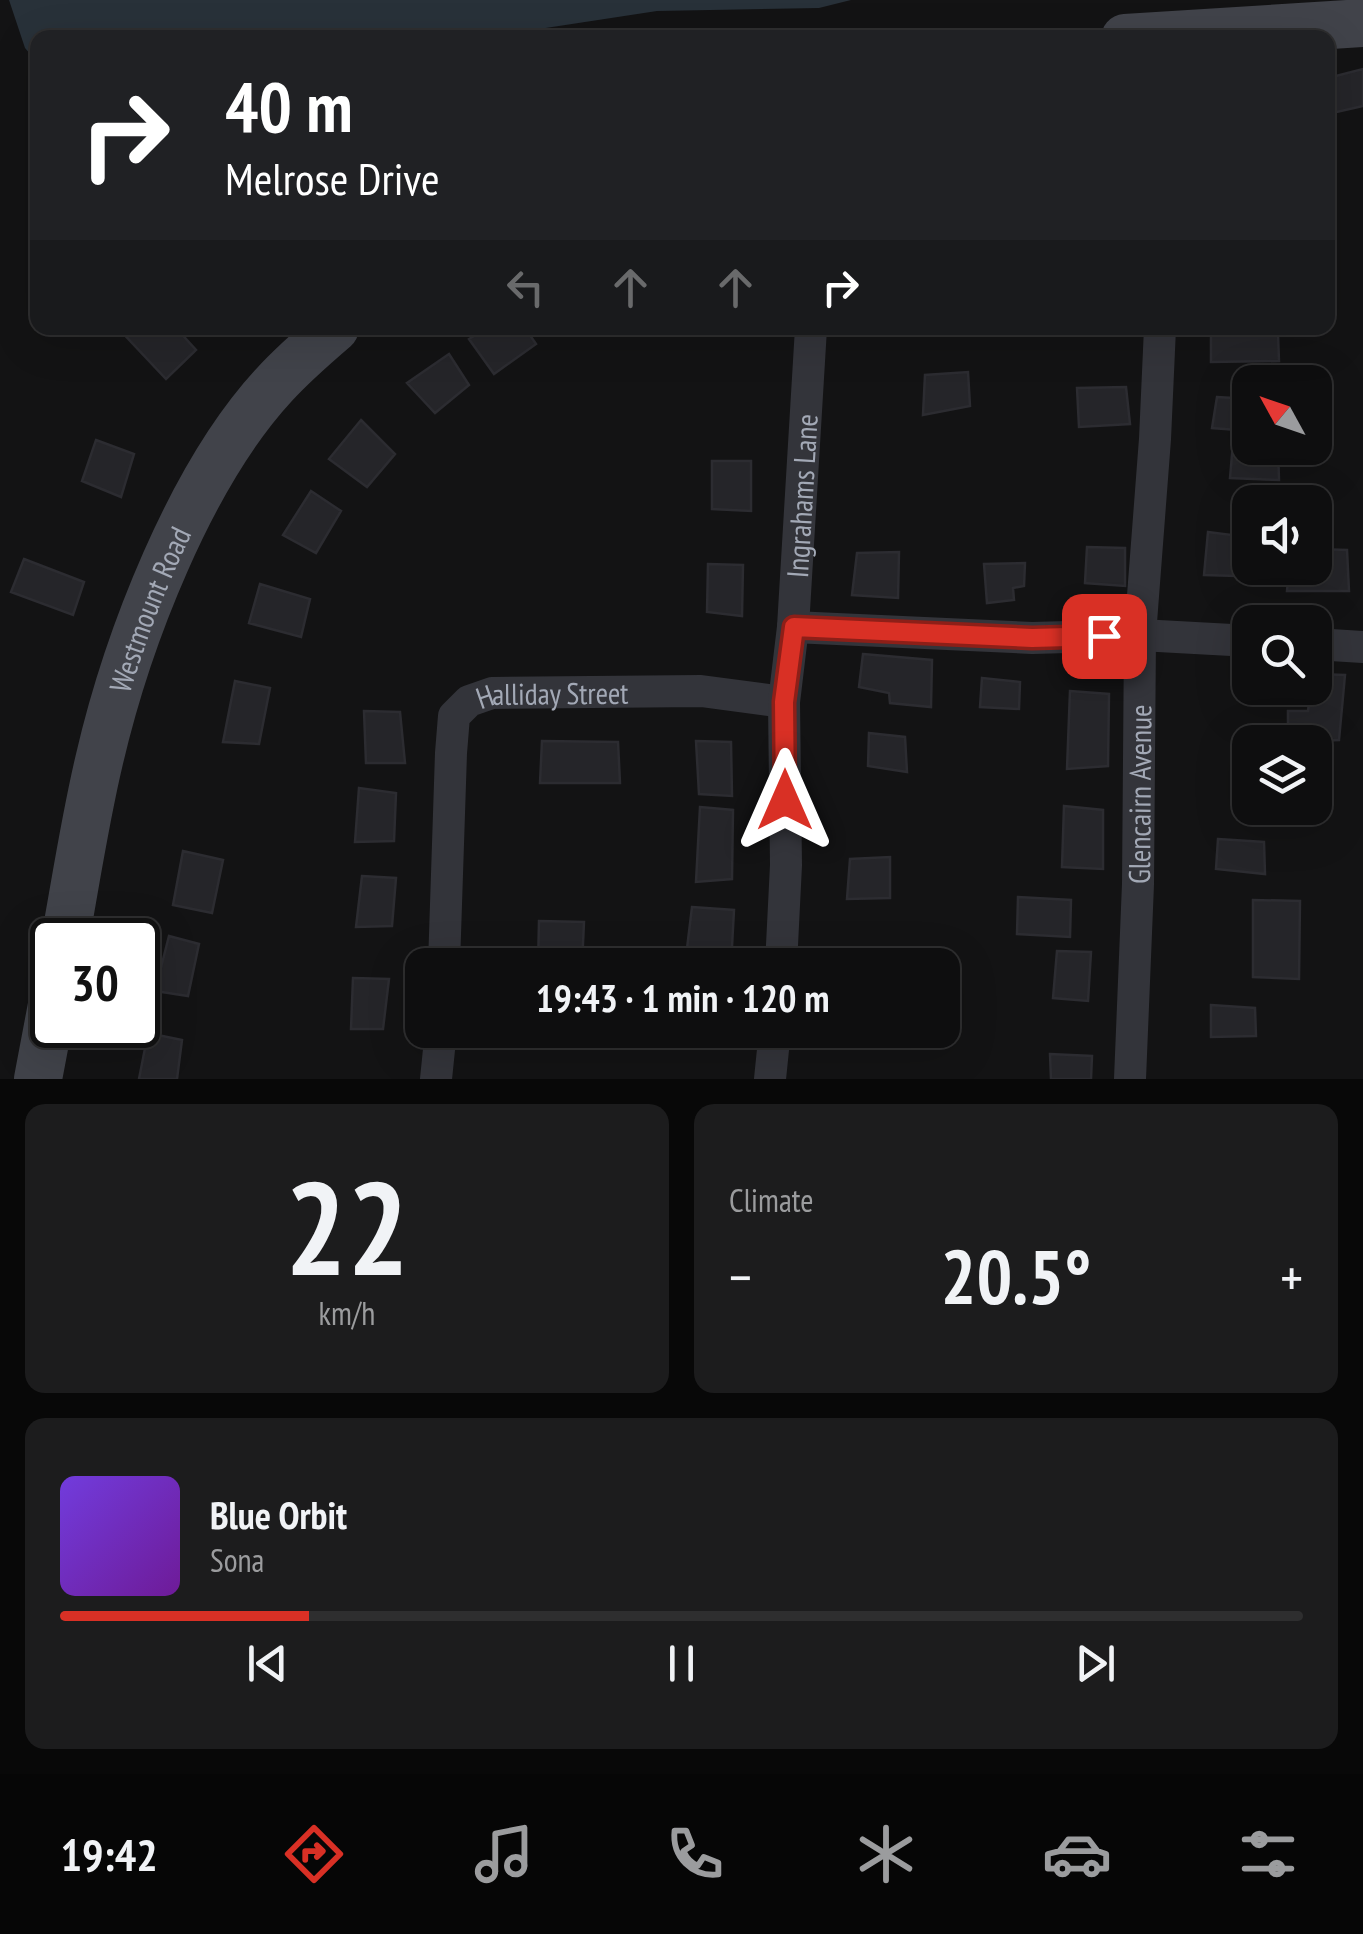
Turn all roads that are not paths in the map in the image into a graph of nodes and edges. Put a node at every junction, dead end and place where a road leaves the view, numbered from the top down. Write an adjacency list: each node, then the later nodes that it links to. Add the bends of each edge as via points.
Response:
1 (1363, 22): 2 (main road)
2 (1251, 30)
3 (327, 335): 12 (main road, Westmount Road, via 272,386 241,427 176,539 124,669)
4 (811, 335): 6 (street, Ingrahams Lane)
5 (1160, 335): 7 (street, Glencairn Avenue)
6 (794, 627): 7 (street, via 1032,638); 11 (street, Ingrahams Lane)
7 (1140, 635): 8 (street); 21 (street, Glencairn Avenue)
8 (1232, 640)
9 (1332, 645): 10 (street)
10 (1363, 647)
11 (784, 702): 13 (street, Halliday Street, via 701,691 492,693 469,701 454,716 450,754); 14 (street, Ingrahams Lane)
12 (69, 918)
13 (444, 948)
14 (781, 948)
15 (44, 1048): 18 (main road)
16 (439, 1048): 19 (street)
17 (773, 1048): 20 (street)
18 (38, 1079)
19 (436, 1079)
20 (770, 1079)
21 (1130, 1079)

